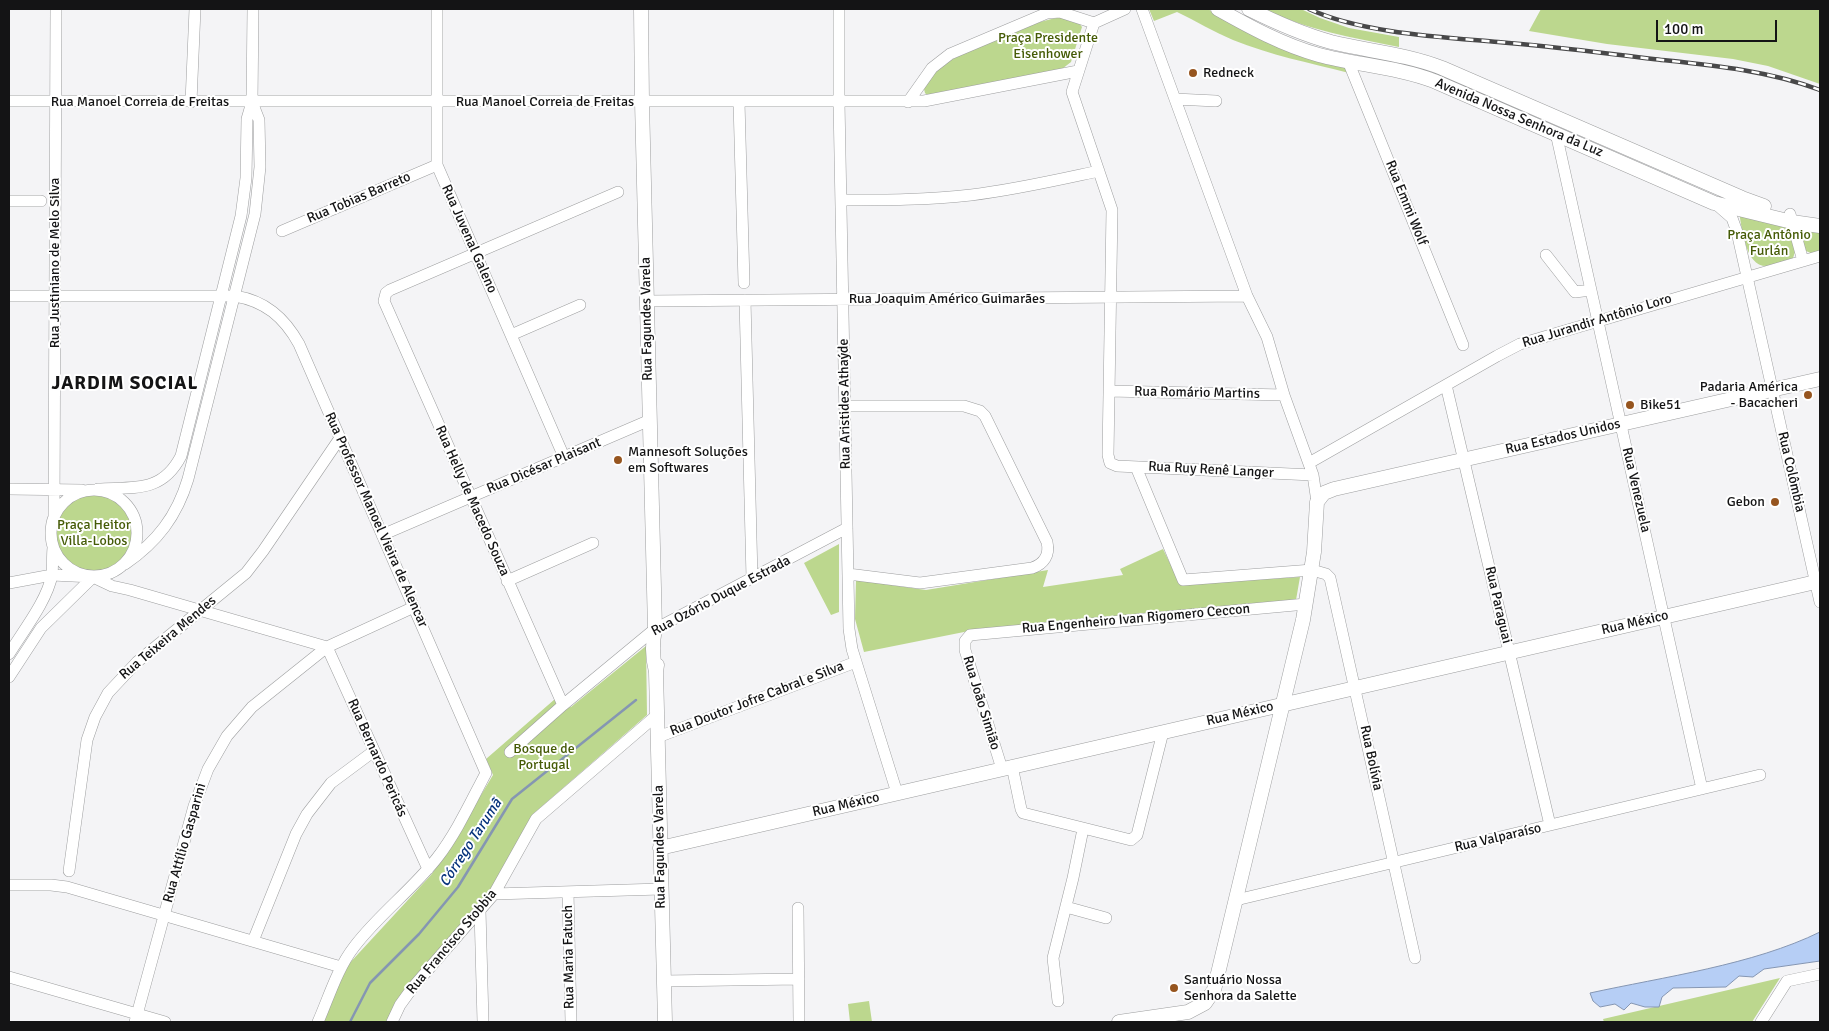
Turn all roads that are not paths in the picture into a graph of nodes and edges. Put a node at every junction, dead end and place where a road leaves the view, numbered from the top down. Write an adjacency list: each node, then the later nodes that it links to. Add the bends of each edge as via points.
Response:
1 (56, 9): 17 (street, Rua Justiniano de Melo Silva)
2 (195, 9): 18 (street)
3 (253, 9): 19 (street)
4 (437, 9): 20 (street, Rua Juvenal Galeno)
5 (641, 9): 21 (main road, Rua Fagundes Varela)
6 (839, 9): 23 (street, Rua Aristides Athaýde)
7 (1125, 9): 11 (street)
8 (1142, 9): 14 (street)
9 (1218, 9): 12 (main road, Avenida Nossa Senhora da Luz, via 1286,43)
10 (1249, 9): 33 (main road, Avenida Nossa Senhora da Luz, via 1314,37 1400,55 1442,68)
11 (1094, 23): 13 (street); 24 (street, via 1055,11 1047,12 960,48 932,68)
12 (1348, 61): 25 (main road, Avenida Nossa Senhora da Luz, via 1422,76); 58 (street, Rua Emmi Wolf)
13 (1078, 71): 24 (street, Rua Manoel Correia de Freitas, via 936,100); 27 (street, via 1072,92)
14 (1175, 99): 15 (street); 50 (street)
15 (1216, 101)
16 (9, 102): 17 (street, Rua Manoel Correia de Freitas)
17 (56, 102): 18 (street, Rua Manoel Correia de Freitas); 47 (street, Rua Justiniano de Melo Silva)
18 (191, 102): 19 (street, Rua Manoel Correia de Freitas)
19 (252, 102): 20 (street, Rua Manoel Correia de Freitas); 48 (street, via 246,119 246,178 241,216); 49 (street, via 259,120 259,184 252,231)
20 (437, 102): 21 (street, Rua Manoel Correia de Freitas); 26 (street, Rua Juvenal Galeno)
21 (642, 102): 22 (street, Rua Manoel Correia de Freitas); 54 (main road, Rua Fagundes Varela)
22 (739, 102): 23 (street, Rua Manoel Correia de Freitas); 44 (street)
23 (839, 102): 24 (street, Rua Manoel Correia de Freitas); 29 (street, Rua Aristides Athaýde)
24 (908, 102)
25 (1556, 133): 32 (main road, Avenida Nossa Senhora da Luz); 45 (street, Rua Venezuela)
26 (437, 165): 36 (street, Rua Tobias Barreto); 37 (street, Rua Juvenal Galeno)
27 (1099, 170): 29 (street, via 970,196); 51 (street, via 1112,210)
28 (618, 192): 37 (street)
29 (841, 200): 53 (street, Rua Aristides Athaýde)
30 (9, 201): 31 (street)
31 (41, 201)
32 (1714, 203): 33 (main road, Avenida Nossa Senhora da Luz); 39 (street, Rua Colômbia, via 1732,218)
33 (1791, 218): 34 (main road, Avenida Nossa Senhora da Luz); 35 (main road, Avenida Nossa Senhora da Luz); 41 (street)
34 (1820, 219)
35 (1820, 226)
36 (282, 231)
37 (475, 253): 57 (street, Rua Juvenal Galeno); 77 (street, Rua Helly de Macedo Souza, via 390,290 384,297 385,306)
38 (1546, 255): 45 (street, via 1575,292)
39 (1742, 256): 42 (street, via 1754,266); 43 (street, Rua Colômbia)
40 (1820, 256): 41 (street, Rua Jurandir Antônio Loro)
41 (1803, 261): 42 (street, Rua Jurandir Antônio Loro)
42 (1768, 271): 43 (street, Rua Jurandir Antônio Loro)
43 (1747, 277): 56 (street, Rua Jurandir Antônio Loro); 61 (street, Rua Colômbia)
44 (744, 283)
45 (1591, 290): 56 (street, Rua Venezuela)
46 (9, 296): 47 (street, Rua Professor Manoel Vieira de Alencar)
47 (54, 296): 48 (street, Rua Professor Manoel Vieira de Alencar); 75 (street, Rua Justiniano de Melo Silva)
48 (221, 296): 49 (street, Rua Professor Manoel Vieira de Alencar); 76 (street, via 183,448 173,469 161,480 145,486)
49 (235, 296): 67 (street, Rua Professor Manoel Vieira de Alencar, via 267,307 292,332); 84 (street, via 185,492 161,534 142,553)
50 (1247, 296): 51 (street, Rua Joaquim Américo Guimarães); 63 (street, via 1264,329)
51 (1111, 298): 53 (street, Rua Joaquim Américo Guimarães); 62 (street)
52 (745, 300): 53 (street, Rua Joaquim Américo Guimarães); 54 (street, Rua Joaquim Américo Guimarães); 89 (street)
53 (843, 300): 64 (street, Rua Aristides Athaýde)
54 (647, 301): 65 (main road, Rua Fagundes Varela)
55 (580, 305): 57 (street)
56 (1598, 320): 60 (street, Rua Jurandir Antônio Loro, via 1520,344); 66 (street, Rua Venezuela)
57 (511, 335): 68 (street, Rua Juvenal Galeno)
58 (1462, 345)
59 (1820, 378): 61 (main road, Rua Estados Unidos)
60 (1446, 384): 69 (street, Rua Paraguai); 70 (street, Rua Jurandir Antônio Loro)
61 (1772, 389): 66 (main road, Rua Estados Unidos); 91 (street, Rua Colômbia)
62 (1109, 391): 63 (street, Rua Romário Martins); 71 (street, Rua Ruy Renê Langer, via 1110,463)
63 (1284, 395): 70 (street)
64 (845, 406): 80 (street, Rua Aristides Athaýde); 86 (street, via 964,406 980,411 1049,549 1044,562 1032,568 930,583)
65 (650, 420): 68 (street, Rua Dicésar Plaisant); 99 (main road, Rua Fagundes Varela)
66 (1621, 424): 69 (main road, Rua Estados Unidos); 98 (street, Rua Venezuela)
67 (340, 438): 81 (street, Rua Professor Manoel Vieira de Alencar); 97 (street, Rua Teixeira Mendes, via 255,561 237,581)
68 (564, 457): 77 (street, Rua Dicésar Plaisant)
69 (1464, 459): 73 (main road, Rua Estados Unidos); 102 (street, Rua Paraguai)
70 (1309, 463): 72 (street)
71 (1136, 467): 72 (street, Rua Ruy Renê Langer); 85 (street, via 1183,580)
72 (1313, 475): 73 (street, via 1322,484); 78 (street)
73 (1334, 488): 78 (main road, Rua Estados Unidos)
74 (9, 489): 75 (street)
75 (53, 489): 76 (street); 79 (street, Rua Justiniano de Melo Silva)
76 (92, 489): 79 (street, via 73,495 61,504); 84 (street, via 112,493 124,500 135,518 138,539)
77 (470, 497): 81 (street, Rua Dicésar Plaisant); 90 (street, Rua Helly de Macedo Souza)
78 (1317, 502): 85 (main road)
79 (54, 517): 83 (street, via 51,531)
80 (847, 528): 86 (street, Rua Aristides Athaýde); 89 (street, Rua Ozório Duque Estrada)
81 (382, 535): 96 (street, Rua Professor Manoel Vieira de Alencar)
82 (593, 543): 90 (street)
83 (53, 546): 87 (street); 88 (street, via 68,568)
84 (123, 565): 88 (street, via 108,574); 93 (street)
85 (1312, 570): 95 (main road); 107 (street, Rua Bolívia, via 1326,574 1332,585)
86 (848, 574): 104 (street, Rua Aristides Athaýde, via 849,629)
87 (52, 576): 88 (street); 92 (street); 103 (street)
88 (93, 576): 93 (street, via 112,586); 106 (street, via 41,628)
89 (752, 578): 99 (street, Rua Ozório Duque Estrada)
90 (508, 581): 110 (street, Rua Helly de Macedo Souza)
91 (1818, 581): 94 (street, Rua Colômbia); 98 (main road, Rua México)
92 (9, 583)
93 (130, 590): 97 (street)
94 (1820, 602)
95 (1306, 604): 100 (street, Rua Engenheiro Ivan Rigomero Ceccon, via 974,634); 105 (main road)
96 (414, 607): 101 (street, Rua Attílio Gasparini); 124 (street, Rua Professor Manoel Vieira de Alencar, via 486,773)
97 (201, 610): 101 (street); 125 (street, Rua Teixeira Mendes, via 126,672 101,705 86,746)
98 (1664, 616): 102 (main road, Rua México); 118 (street, Rua Venezuela)
99 (655, 629): 110 (street, Rua Ozório Duque Estrada); 111 (main road, Rua Fagundes Varela, via 653,660)
100 (967, 638): 116 (street, Rua João Simião, via 965,650)
101 (327, 647): 114 (street, Rua Bernardo Pericás); 134 (street, Rua Attílio Gasparini, via 252,707 222,744 199,790)
102 (1509, 652): 107 (main road, Rua México); 120 (street, Rua Paraguai)
103 (9, 654)
104 (856, 662): 113 (street, Rua Doutor Jofre Cabral e Silva); 119 (street, Rua Aristides Athaýde)
105 (1293, 663): 108 (main road, via 1296,685); 109 (main road)
106 (9, 677)
107 (1355, 688): 108 (main road, Rua México); 123 (street, Rua Bolívia)
108 (1308, 698): 109 (main road, Rua México)
109 (1283, 704): 112 (main road, Rua México); 130 (main road)
110 (563, 705): 115 (street, Rua Ozório Duque Estrada)
111 (657, 715): 113 (main road, Rua Fagundes Varela); 129 (street, Rua Francisco Stobbia, via 539,815)
112 (1163, 732): 116 (main road, Rua México); 121 (street, via 1134,838 1128,840)
113 (658, 737): 122 (main road, Rua Fagundes Varela)
114 (374, 751): 124 (street, Rua Bernardo Pericás); 136 (street, via 331,783 307,814)
115 (510, 752)
116 (1007, 768): 119 (main road, Rua México); 121 (street, Rua João Simião, via 1023,813)
117 (1760, 775): 118 (street, Rua Valparaíso)
118 (1702, 789): 120 (street, Rua Valparaíso)
119 (897, 793): 122 (main road, Rua México)
120 (1550, 825): 123 (street, Rua Valparaíso)
121 (1083, 829): 131 (street)
122 (660, 848): 127 (main road, Rua Fagundes Varela)
123 (1394, 863): 130 (street, Rua Valparaíso); 137 (street, Rua Bolívia)
124 (428, 869): 138 (street, via 354,946)
125 (68, 871)
126 (9, 885): 134 (street, via 67,887)
127 (662, 889): 128 (street); 142 (main road, Rua Fagundes Varela)
128 (568, 892): 129 (street); 149 (street, Rua Maria Fatuch)
129 (494, 894): 133 (street, Rua Francisco Stobbia)
130 (1236, 900): 152 (main road, via 1214,990 1205,1003 1188,1012)
131 (1066, 907): 135 (street); 143 (street, via 1053,958)
132 (798, 908): 141 (street)
133 (480, 910): 147 (street, Rua Francisco Stobbia, via 413,987); 148 (street)
134 (164, 915): 136 (street); 144 (street, Rua Attílio Gasparini)
135 (1106, 918)
136 (253, 941): 138 (street)
137 (1415, 958)
138 (341, 967): 146 (street)
139 (1820, 974): 153 (street, via 1787,981)
140 (9, 977): 144 (street)
141 (798, 979): 142 (street); 151 (street)
142 (664, 981): 150 (main road, Rua Fagundes Varela)
143 (1058, 1001)
144 (136, 1018): 145 (street)
145 (165, 1022)
146 (318, 1022)
147 (392, 1022)
148 (483, 1022)
149 (570, 1022)
150 (665, 1022)
151 (799, 1022)
152 (1120, 1022)
153 (1761, 1022)

